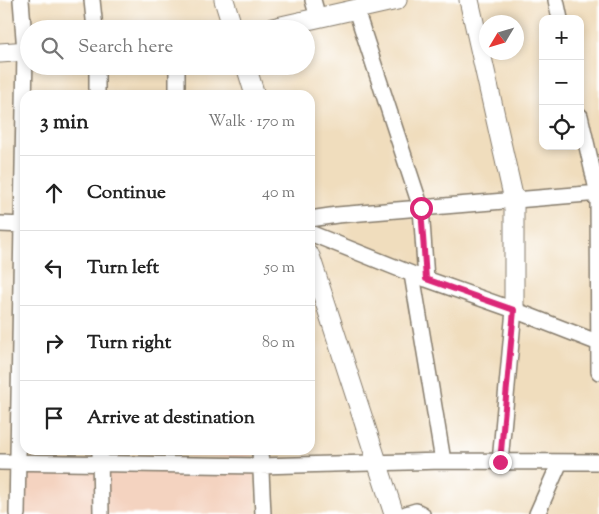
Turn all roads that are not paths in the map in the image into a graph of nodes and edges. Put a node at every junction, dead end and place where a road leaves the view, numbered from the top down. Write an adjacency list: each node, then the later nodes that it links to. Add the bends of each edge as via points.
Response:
1 (21, 0): 11 (street)
2 (92, 0): 12 (street)
3 (224, 0): 13 (street)
4 (313, 0): 10 (street)
5 (392, 0): 8 (street)
6 (470, 0): 27 (street)
7 (556, 0): 9 (street)
8 (356, 10): 10 (street); 28 (street)
9 (559, 15)
10 (318, 18): 14 (street)
11 (23, 20)
12 (94, 20)
13 (230, 20)
14 (309, 20)
15 (20, 52): 16 (street)
16 (0, 53)
17 (26, 75): 21 (street)
18 (97, 75): 22 (street)
19 (177, 75): 23 (street)
20 (249, 75): 24 (street)
21 (26, 90)
22 (97, 90)
23 (177, 90)
24 (254, 90)
25 (584, 133): 26 (street)
26 (598, 194): 27 (street); 36 (street)
27 (514, 200): 28 (street); 35 (street)
28 (421, 208): 29 (street); 34 (street)
29 (315, 218)
30 (0, 224): 31 (street)
31 (20, 225)
32 (315, 235): 34 (street)
33 (315, 272): 48 (street)
34 (419, 276): 35 (street); 42 (street)
35 (514, 310): 36 (street); 45 (street)
36 (599, 343): 38 (street)
37 (20, 344): 44 (street)
38 (599, 372)
39 (260, 455): 49 (street)
40 (100, 457): 41 (street); 44 (street); 51 (street)
41 (181, 457): 49 (street)
42 (443, 461): 45 (street); 48 (street)
43 (0, 462): 44 (street)
44 (17, 462): 50 (street)
45 (500, 462): 46 (street)
46 (560, 462): 47 (street); 56 (street)
47 (599, 462)
48 (377, 464): 49 (street); 53 (street)
49 (260, 466): 52 (street)
50 (17, 514)
51 (101, 514)
52 (263, 514)
53 (394, 514)
54 (406, 514): 55 (street, via 416,511)
55 (422, 514)
56 (537, 514)

